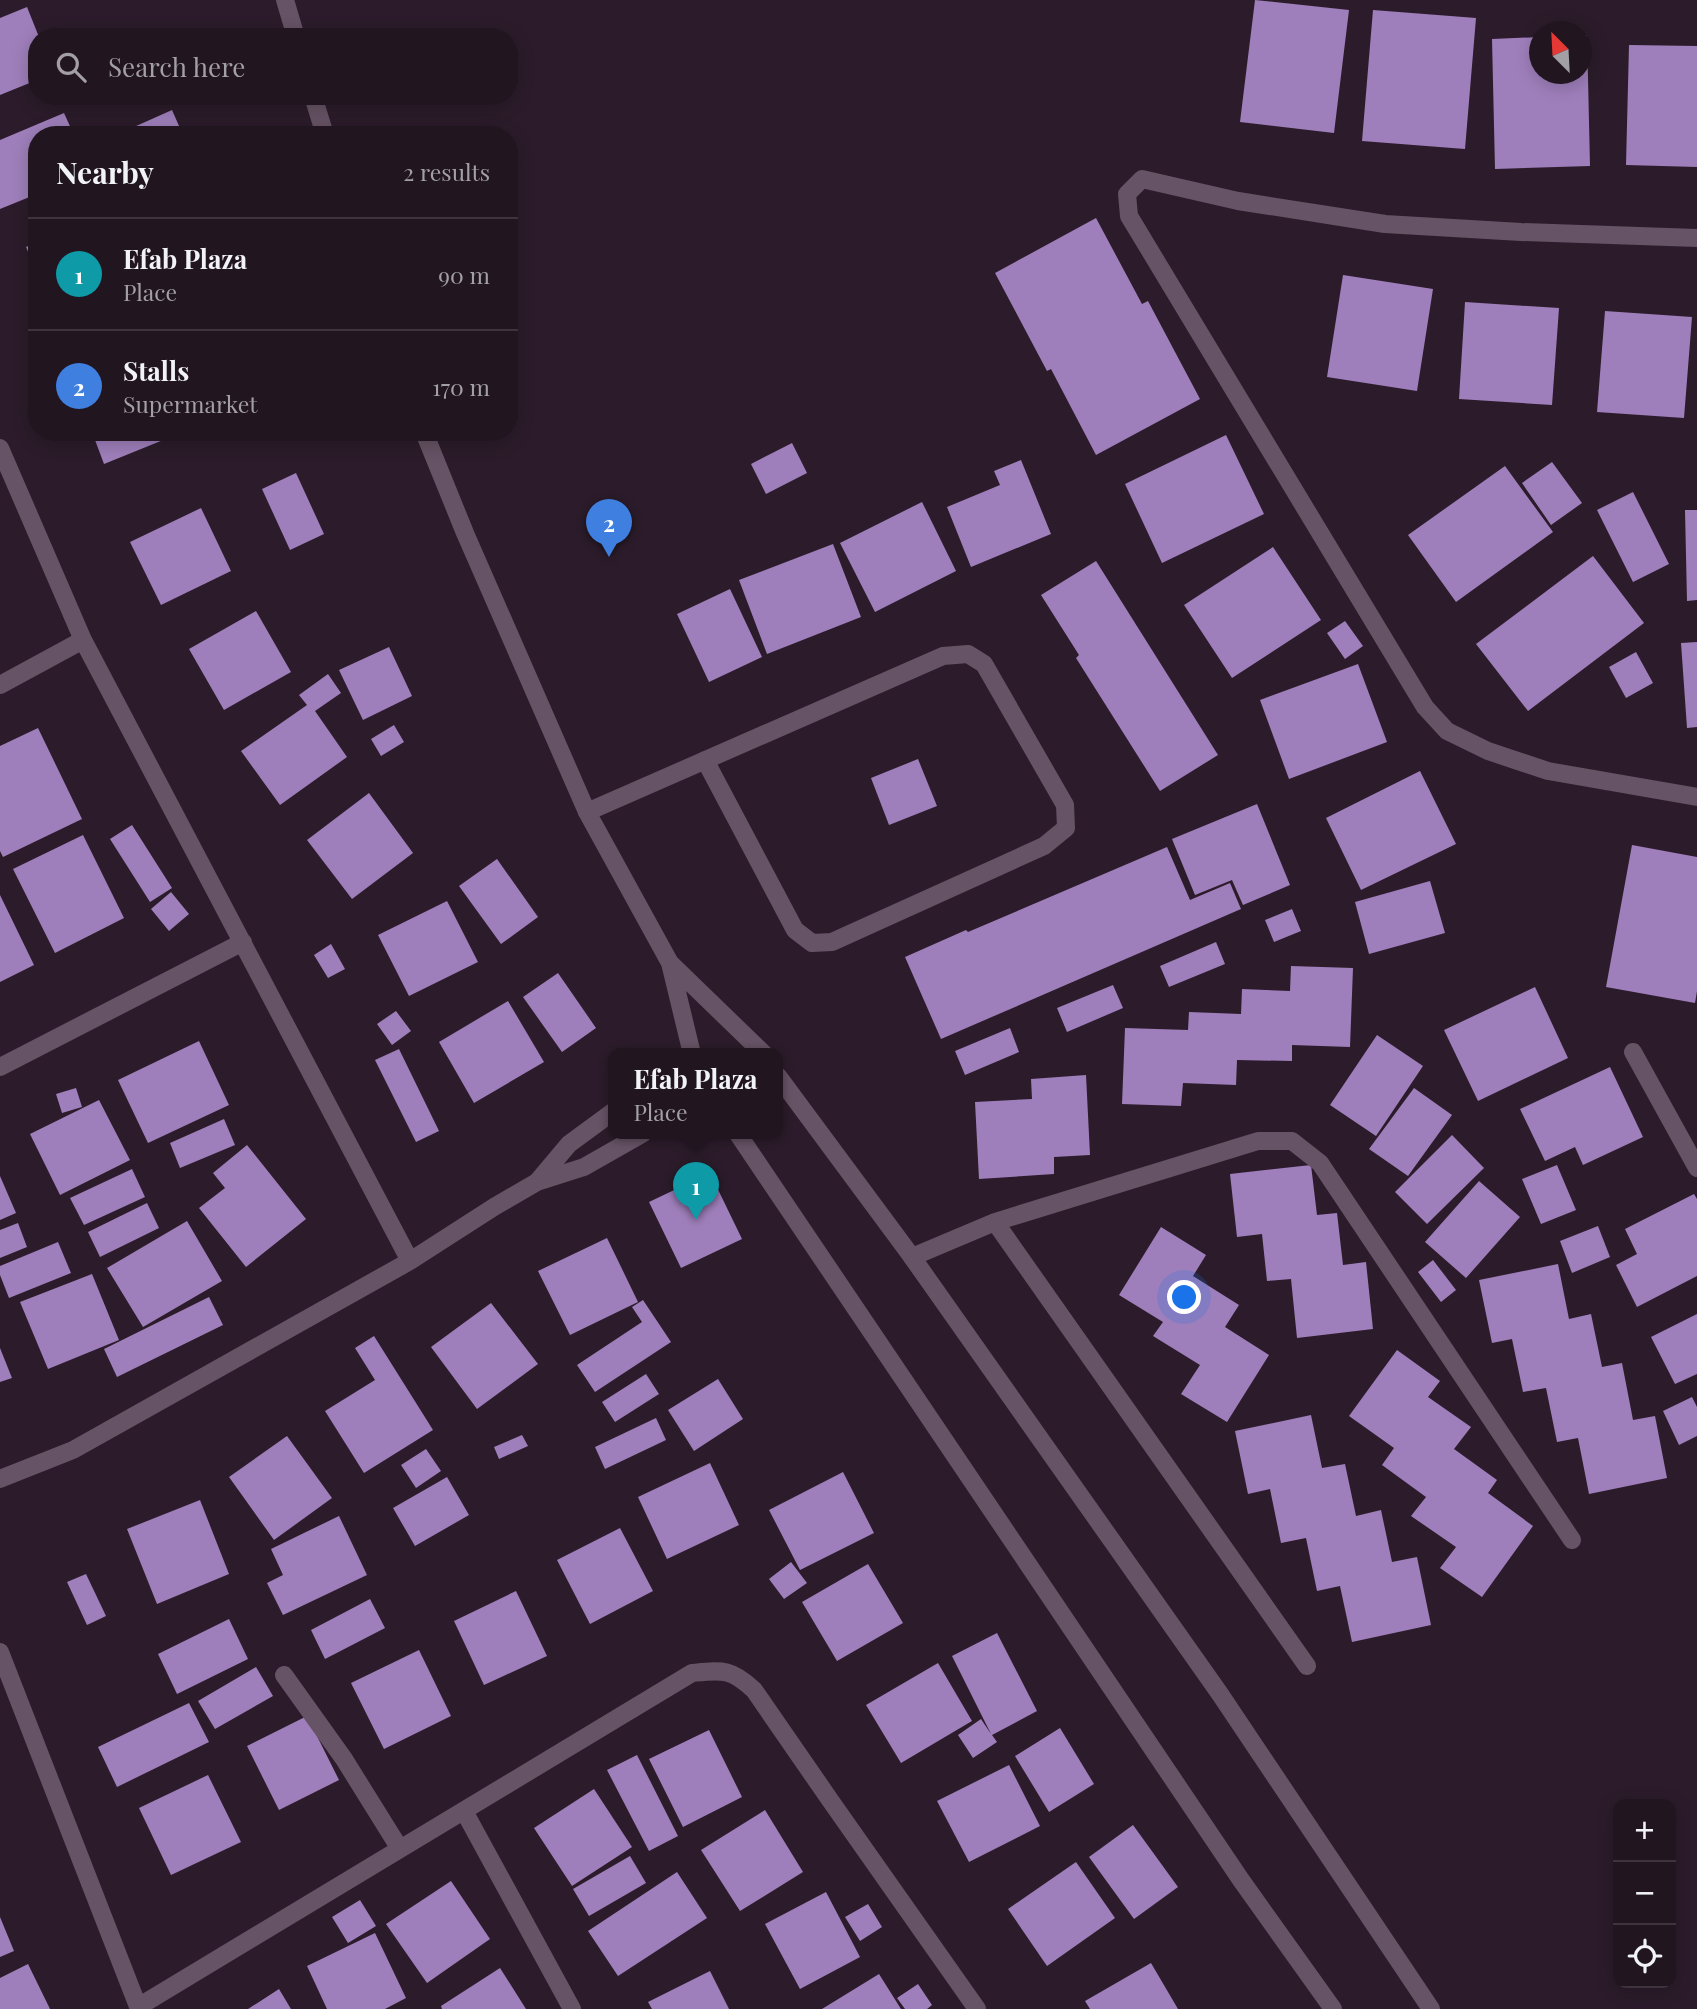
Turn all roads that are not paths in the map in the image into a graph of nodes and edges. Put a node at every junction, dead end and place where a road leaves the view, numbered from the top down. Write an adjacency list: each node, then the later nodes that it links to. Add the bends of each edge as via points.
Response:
1 (285, 0): 2 (street)
2 (293, 28)
3 (316, 105): 4 (street)
4 (321, 126)
5 (1697, 238): 11 (street, via 1385,224 1238,201 1142,179 1126,194 1136,228 1425,707 1447,731 1548,771)
6 (428, 441): 12 (street)
7 (0, 448): 8 (street)
8 (83, 640): 9 (street); 13 (street)
9 (0, 685)
10 (705, 760): 10 (street, via 943,656 968,654 984,664 1065,805 1066,828 1044,846 969,880 832,942 812,943 795,930); 12 (street)
11 (1697, 797)
12 (587, 812): 14 (street)
13 (243, 942): 18 (street); 27 (street)
14 (670, 963): 15 (street); 16 (street)
15 (691, 1048)
16 (758, 1048)
17 (1633, 1052): 23 (street)
18 (0, 1067)
19 (783, 1083): 26 (street)
20 (608, 1115): 24 (street, via 569,1144)
21 (633, 1139): 24 (street, via 584,1167)
22 (740, 1139): 38 (street)
23 (1697, 1168)
24 (537, 1182): 27 (street)
25 (995, 1222): 26 (street); 29 (street, via 1258,1141 1292,1141 1320,1163); 31 (street)
26 (912, 1257): 39 (street, via 1220,1694)
27 (410, 1261): 28 (street, via 73,1450)
28 (0, 1479)
29 (1572, 1540)
30 (0, 1652): 35 (street)
31 (1307, 1667)
32 (284, 1675): 34 (street)
33 (464, 1811): 34 (street); 36 (street); 37 (street, via 692,1673 721,1670 740,1677 754,1690)
34 (400, 1849): 35 (street)
35 (139, 2008)
36 (572, 2009)
37 (977, 2009)
38 (1333, 2009)
39 (1431, 2009)

